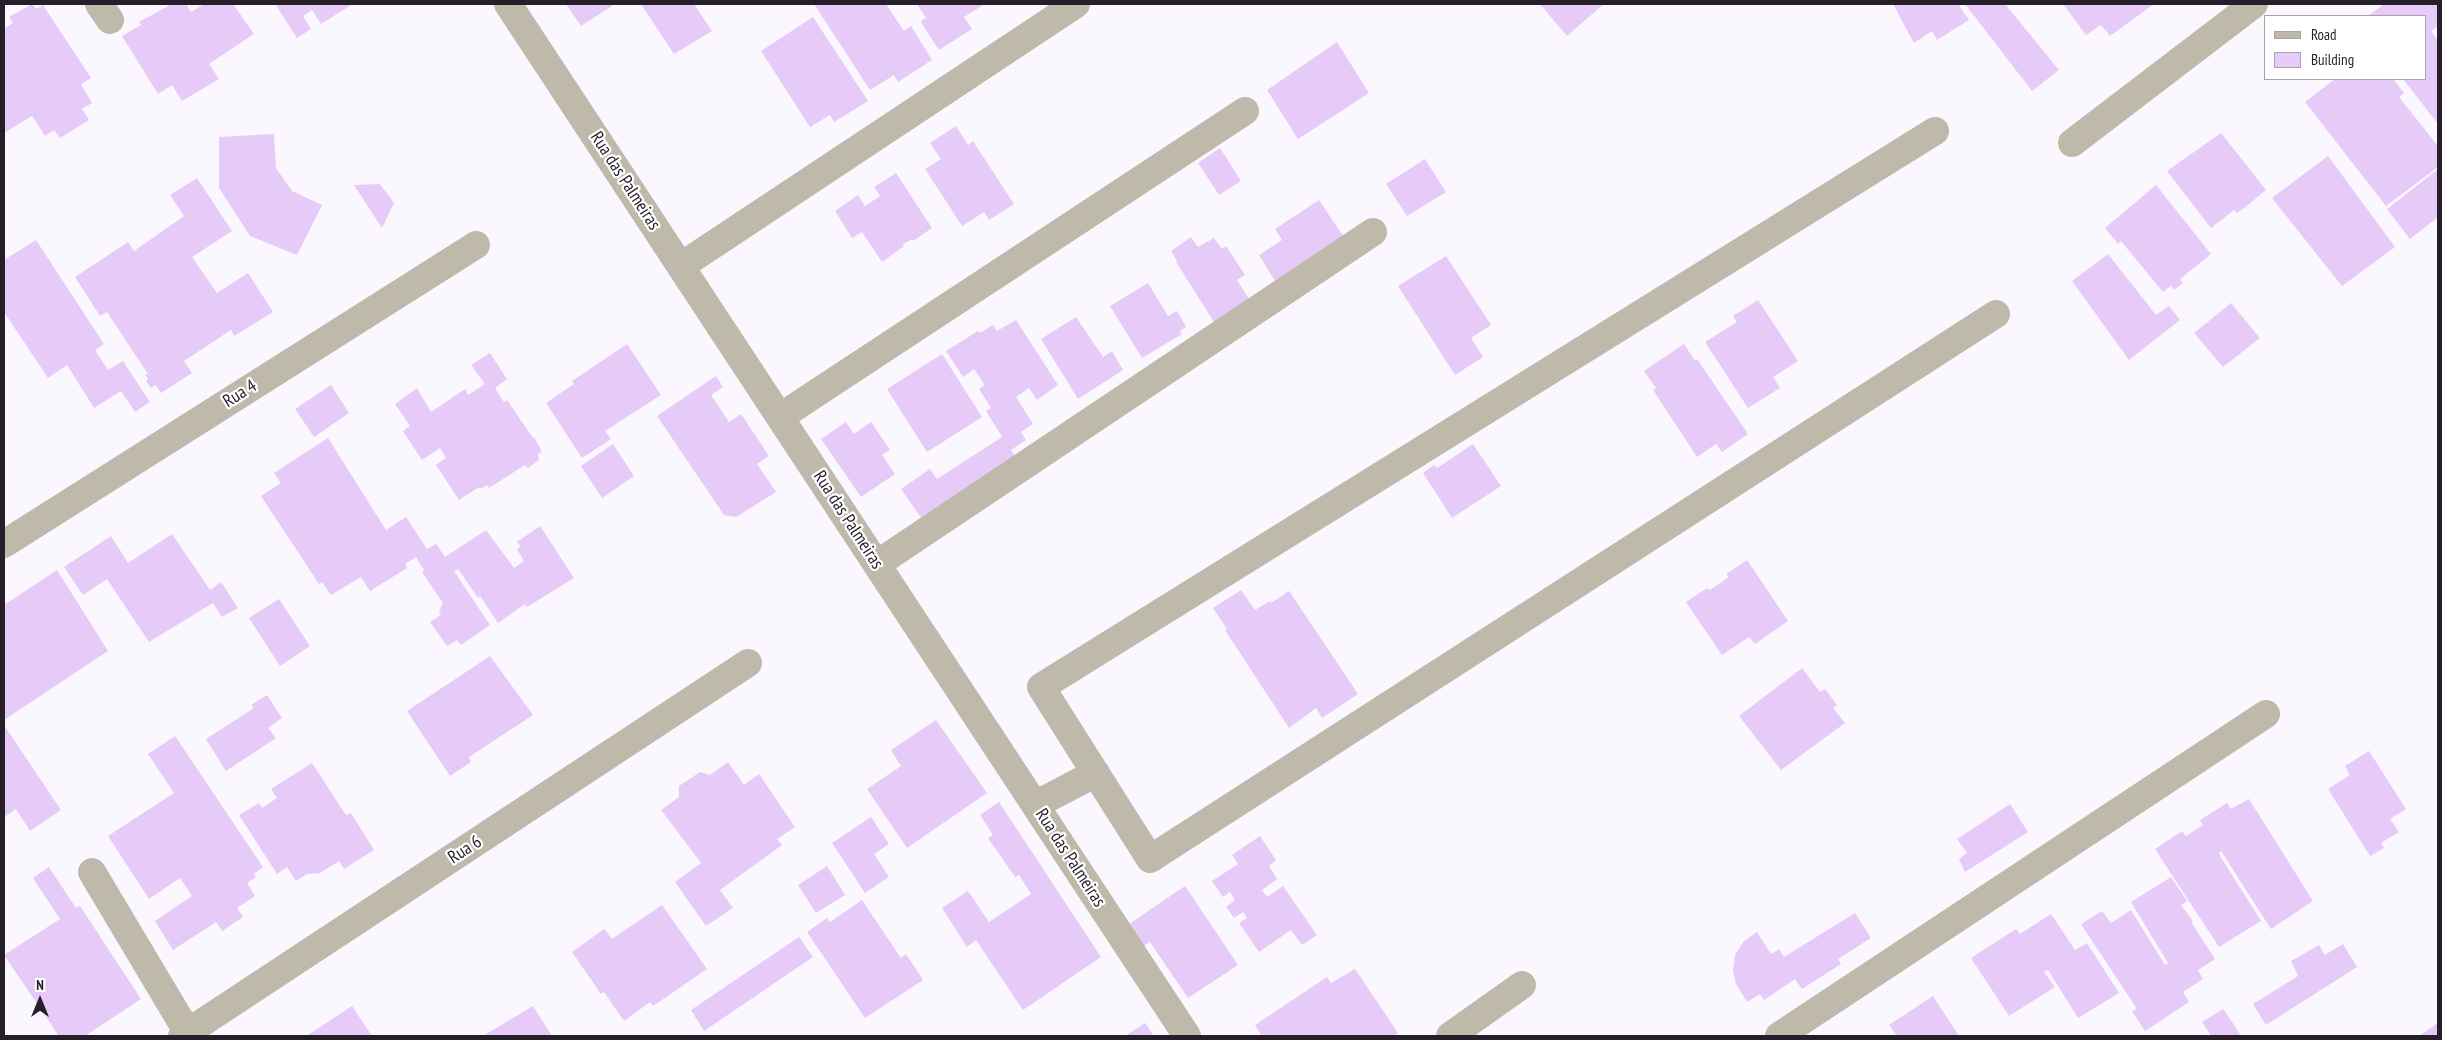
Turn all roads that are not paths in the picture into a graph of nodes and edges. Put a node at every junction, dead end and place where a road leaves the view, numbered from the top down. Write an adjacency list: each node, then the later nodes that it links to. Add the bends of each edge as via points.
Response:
1 (508, 4): 9 (street, Rua das Palmeiras)
2 (1076, 4): 9 (street)
3 (2254, 4): 6 (street)
4 (1245, 111): 11 (street)
5 (1935, 131): 16 (street, via 1041,687)
6 (2072, 143)
7 (1373, 232): 13 (street)
8 (476, 245): 12 (street, Rua 4)
9 (681, 266): 11 (street, Rua das Palmeiras)
10 (1996, 314): 16 (street, via 1150,859)
11 (780, 417): 13 (street, Rua das Palmeiras)
12 (4, 544)
13 (877, 564): 17 (street, Rua das Palmeiras)
14 (748, 663): 20 (street, Rua 6)
15 (2266, 714): 23 (street)
16 (1096, 773): 17 (street)
17 (1035, 805): 21 (street, Rua das Palmeiras)
18 (92, 872): 20 (street)
19 (1522, 985): 22 (street)
20 (185, 1034)
21 (1187, 1036)
22 (1450, 1036)
23 (1779, 1036)

